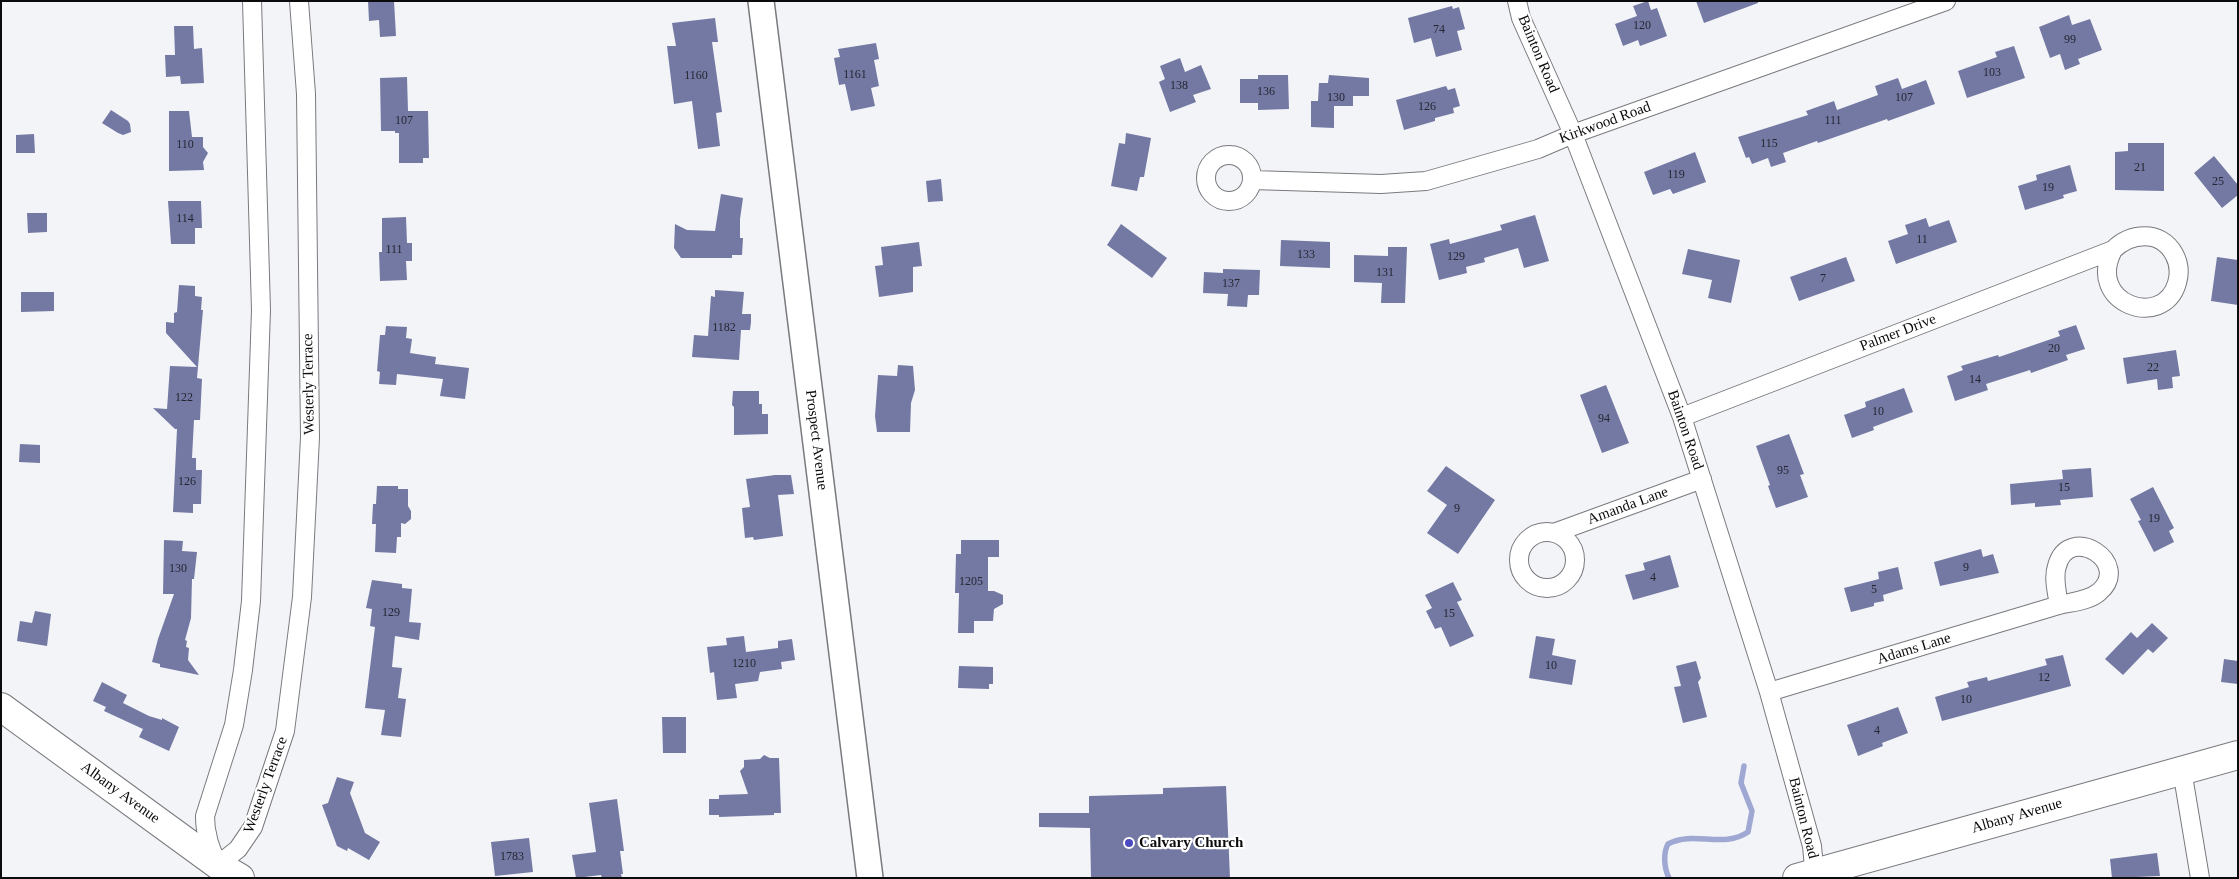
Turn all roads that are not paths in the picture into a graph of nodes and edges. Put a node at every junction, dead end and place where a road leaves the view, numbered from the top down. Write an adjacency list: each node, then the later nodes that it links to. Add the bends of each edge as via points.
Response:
1 (252, 1): 17 (street, via 261,310 251,601 234,725 205,828 210,847)
2 (299, 1): 17 (street, Westerly Terrace, via 306,94 310,437 302,597 285,731 253,827 238,849)
3 (761, 1): 19 (main road, Prospect Avenue)
4 (1517, 1): 6 (street, Bainton Road, via 1521,18)
5 (1946, 1): 6 (street, Kirkwood Road)
6 (1573, 134): 7 (street, Kirkwood Road, via 1538,149 1426,181 1381,184); 9 (street, Bainton Road)
7 (1252, 180)
8 (2113, 250): 8 (street, Palmer Drive, via 2130,238 2142,235 2155,237 2166,244 2179,264 2179,277 2170,296 2151,308 2138,308 2117,298 2110,288 2106,269); 9 (street, Palmer Drive)
9 (1682, 416): 10 (street, Bainton Road)
10 (1702, 479): 11 (street, Amanda Lane); 13 (street, Bainton Road)
11 (1554, 533)
12 (2059, 604): 13 (street, Adams Lane)
13 (1769, 692): 18 (street, Bainton Road, via 1812,846)
14 (1, 707): 17 (highway, Albany Avenue)
15 (2238, 755): 16 (highway, Albany Avenue)
16 (2182, 770): 18 (highway, Albany Avenue); 20 (street)
17 (229, 871)
18 (1809, 876)
19 (870, 878)
20 (2200, 878)

